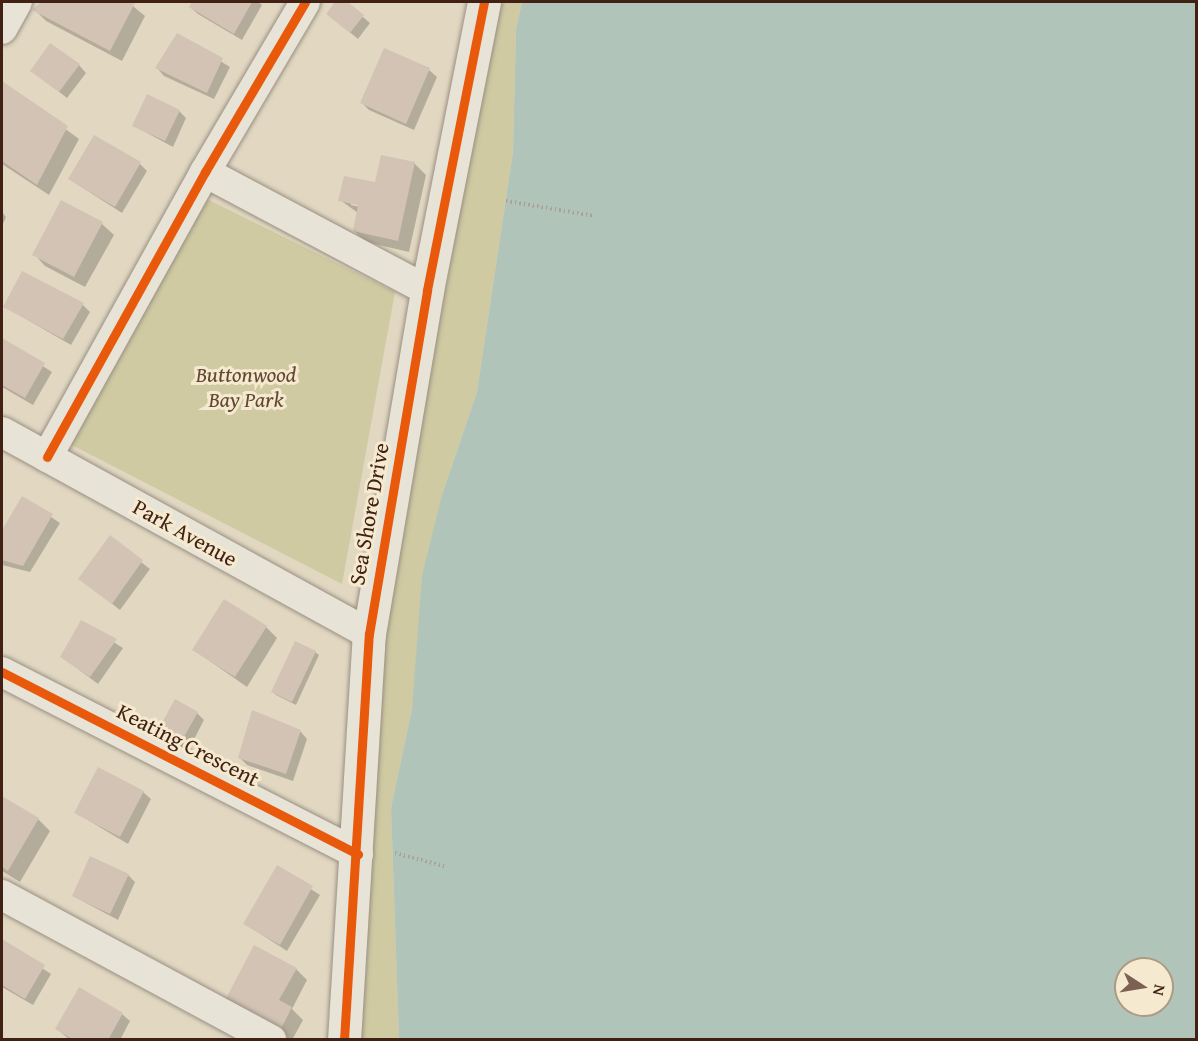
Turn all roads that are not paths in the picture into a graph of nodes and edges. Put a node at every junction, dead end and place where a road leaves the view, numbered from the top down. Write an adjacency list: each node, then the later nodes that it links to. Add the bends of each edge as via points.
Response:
1 (17, 2): 4 (street)
2 (305, 2): 5 (street)
3 (484, 2): 6 (street, Sea Shore Drive)
4 (2, 29)
5 (205, 172): 6 (street); 8 (street)
6 (427, 290): 9 (street, Sea Shore Drive)
7 (2, 432): 8 (street, Park Avenue)
8 (47, 457): 9 (street, Park Avenue)
9 (369, 634): 11 (street, Sea Shore Drive)
10 (2, 672): 11 (street, Keating Crescent)
11 (358, 854): 14 (street, Sea Shore Drive)
12 (2, 895): 13 (street)
13 (271, 1040)
14 (344, 1040)

